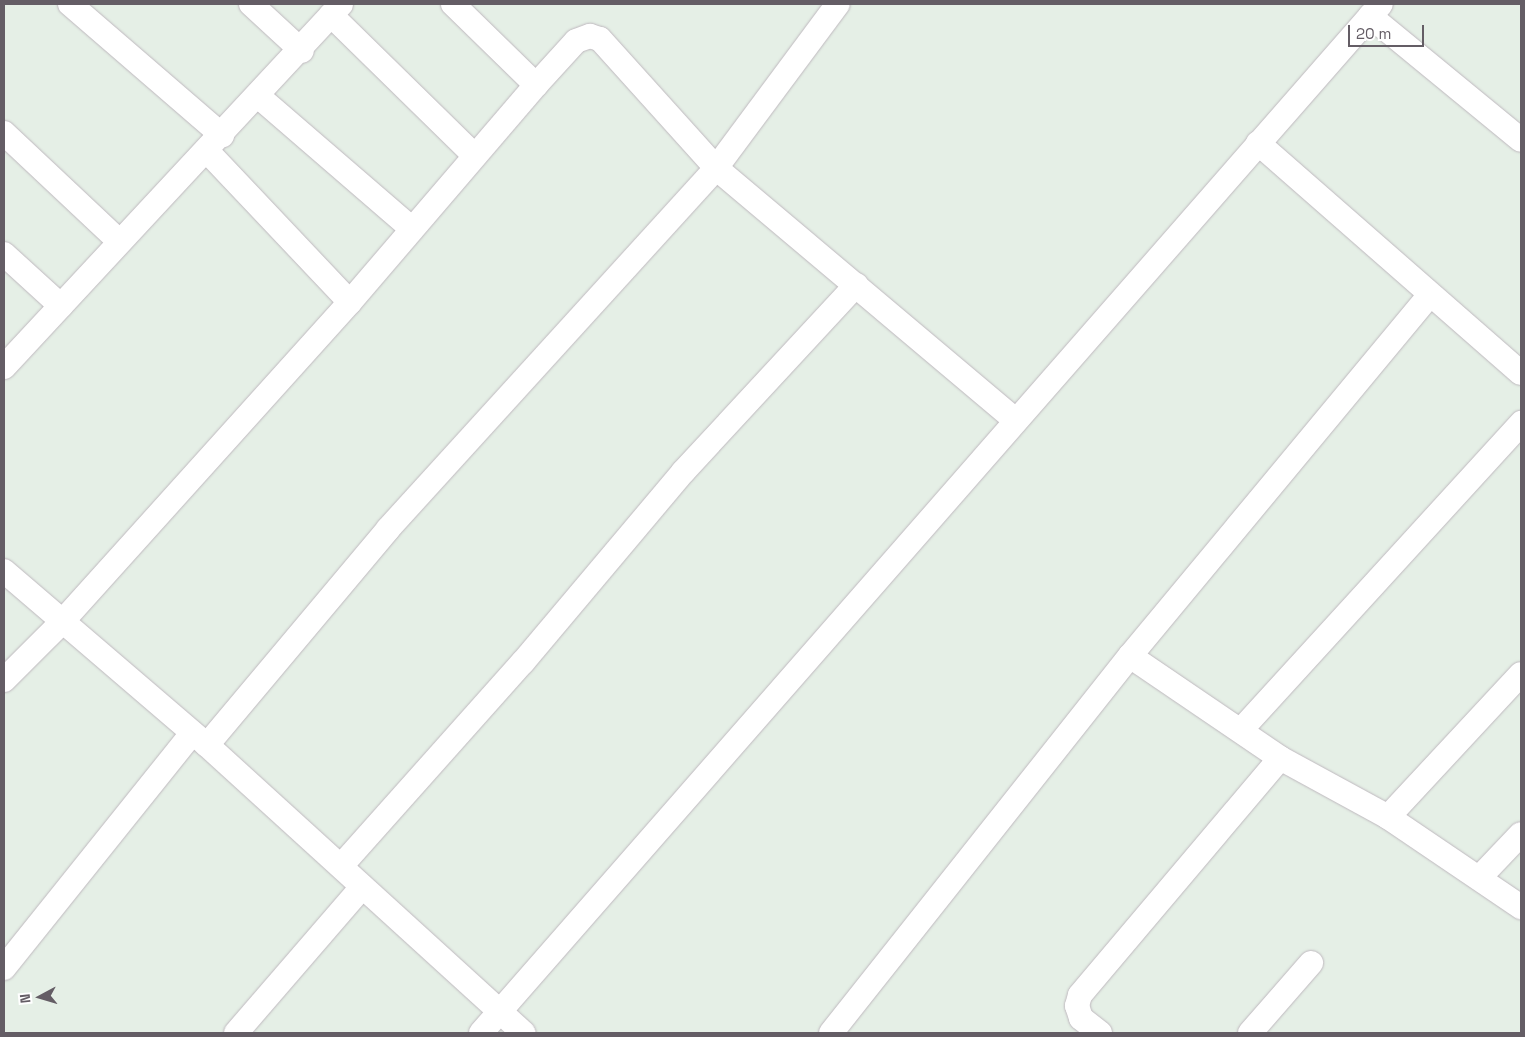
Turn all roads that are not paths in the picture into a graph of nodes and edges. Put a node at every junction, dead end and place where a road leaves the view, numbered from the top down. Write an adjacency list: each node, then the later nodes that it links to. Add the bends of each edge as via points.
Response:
1 (70, 4): 12 (street)
2 (251, 4): 7 (street)
3 (452, 4): 8 (street)
4 (838, 4): 15 (street)
5 (336, 9): 7 (street); 14 (street)
6 (1375, 10): 11 (street); 13 (street)
7 (302, 51): 9 (street)
8 (536, 85): 14 (street); 15 (street, via 576,41 590,36 600,39)
9 (258, 96): 12 (street); 16 (street)
10 (4, 132): 17 (street)
11 (1521, 140)
12 (214, 143): 17 (street); 21 (street)
13 (1258, 143): 20 (street); 25 (street)
14 (473, 154): 16 (street)
15 (716, 168): 19 (street); 33 (street)
16 (412, 229): 21 (street)
17 (119, 241): 22 (street)
18 (4, 254): 22 (street)
19 (856, 285): 25 (street); 37 (street, via 683,472 523,662)
20 (1430, 296): 24 (street); 29 (street)
21 (350, 302): 28 (street)
22 (61, 306): 23 (street)
23 (4, 367)
24 (1521, 373)
25 (1016, 421): 43 (street)
26 (1521, 423): 32 (street)
27 (4, 572): 28 (street)
28 (61, 623): 30 (street); 33 (street)
29 (1130, 656): 32 (street); 47 (street)
30 (4, 680)
31 (1517, 687): 35 (street)
32 (1241, 730): 34 (street)
33 (200, 739): 37 (street); 42 (street)
34 (1280, 758): 35 (street); 48 (street, via 1080,995 1077,1006 1081,1018)
35 (1388, 817): 38 (street)
36 (1521, 834): 38 (street)
37 (341, 866): 39 (street)
38 (1480, 877): 40 (street)
39 (362, 888): 43 (street); 44 (street)
40 (1521, 907)
41 (1311, 963): 49 (street)
42 (4, 968)
43 (500, 1012): 45 (street); 46 (street)
44 (236, 1033)
45 (481, 1033)
46 (524, 1033)
47 (831, 1033)
48 (1100, 1033)
49 (1250, 1033)

